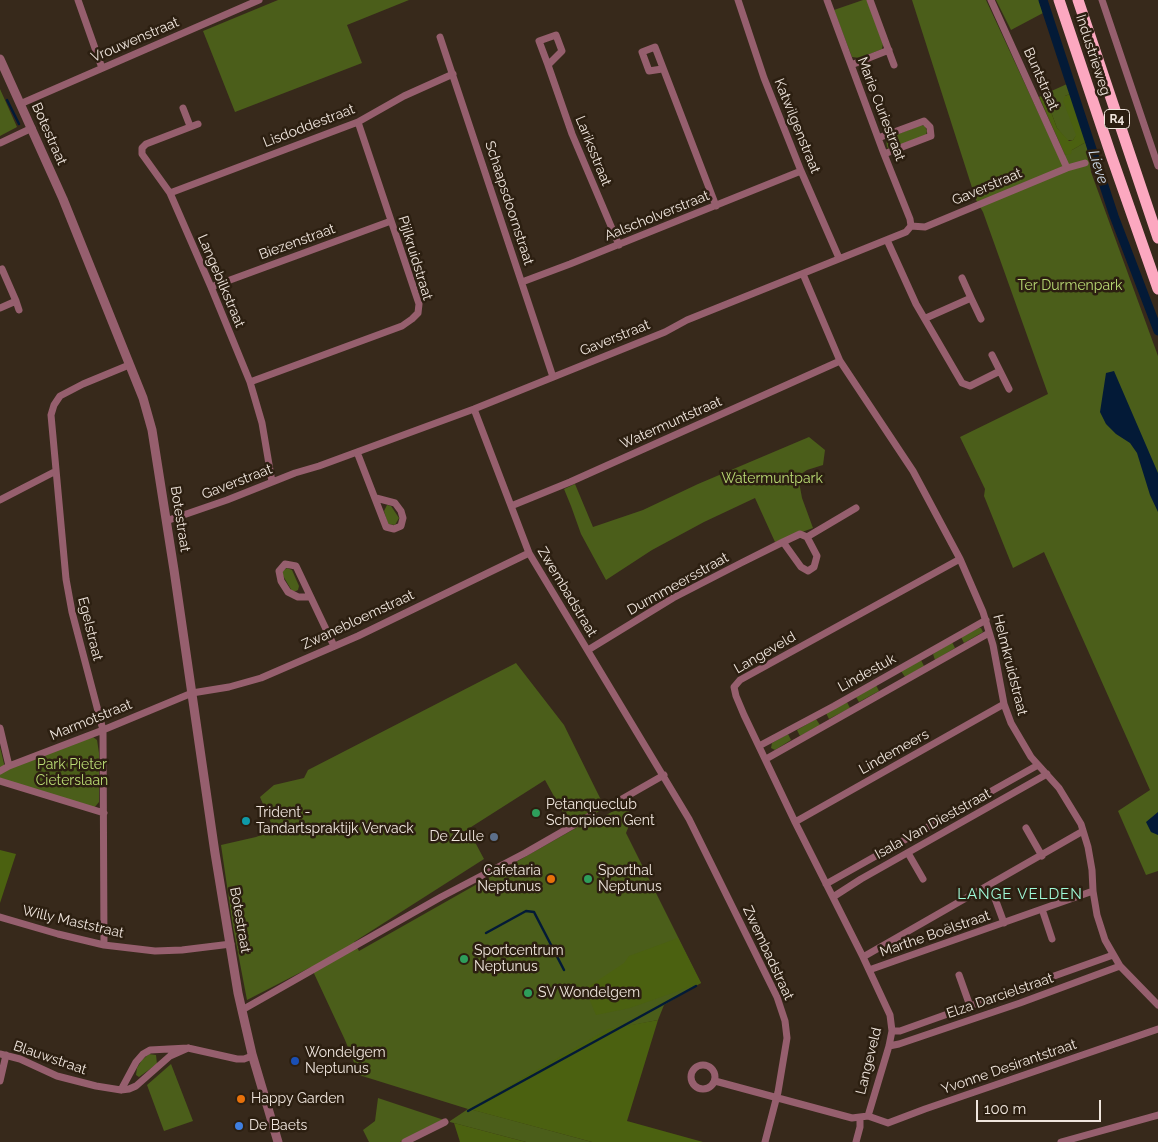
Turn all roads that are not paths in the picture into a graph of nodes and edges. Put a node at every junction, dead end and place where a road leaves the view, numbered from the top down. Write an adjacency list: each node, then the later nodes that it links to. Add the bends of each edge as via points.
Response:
1 (78, 0): 16 (street)
2 (259, 0): 16 (street, Vrouwenstraat)
3 (738, 0): 31 (street, Katwilgenstraat, via 764,78)
4 (827, 0): 15 (street, Marie Curiestraat)
5 (870, 0): 11 (street)
6 (991, 0): 30 (street, Buntstraat)
7 (1059, 0): 45 (highway, Industrieweg / R4)
8 (1078, 0): 36 (highway, Industrieweg / R4)
9 (1102, 0): 29 (street, Industrieweg)
10 (440, 37): 18 (street, Schaapsdoornstraat)
11 (889, 50): 13 (street); 15 (street)
12 (0, 59): 19 (street, Botestraat)
13 (894, 64)
14 (548, 65): 38 (street, Lariksstraat, via 572,134)
15 (851, 65): 25 (street, Marie Curiestraat)
16 (102, 68): 19 (street, Vrouwenstraat)
17 (662, 69): 33 (street)
18 (453, 74): 21 (street, Lisdoddestraat); 43 (street, Schaapsdoornstraat)
19 (20, 104): 24 (street, Botestraat)
20 (183, 108): 23 (street)
21 (358, 122): 32 (street, Lisdoddestraat); 34 (street, Pijlkruidstraat)
22 (198, 124): 23 (street, Langebilkstraat)
23 (190, 126): 32 (street, Langebilkstraat, via 142,148 142,154)
24 (32, 128): 26 (street); 54 (street, Botestraat)
25 (878, 138): 27 (street, Marie Curiestraat); 27 (street, via 924,121 930,127 930,136)
26 (0, 143)
27 (884, 154): 35 (street, Marie Curiestraat)
28 (1085, 163): 30 (street, Gaverstraat)
29 (1158, 166)
30 (1066, 168): 35 (street, Gaverstraat, via 925,227)
31 (801, 171): 33 (street, Aalscholverstraat); 39 (street, Katwilgenstraat)
32 (170, 193): 44 (street, Langebilkstraat)
33 (716, 206): 38 (street, Aalscholverstraat)
34 (391, 220): 44 (street, Biezenstraat); 57 (street, Pijlkruidstraat, via 419,304 418,313 402,326)
35 (911, 226): 37 (street, Gaverstraat, via 906,232)
36 (1158, 238)
37 (887, 240): 39 (street, Gaverstraat); 50 (street)
38 (619, 244): 43 (street, Aalscholverstraat)
39 (839, 258): 41 (street, Gaverstraat)
40 (2, 268): 47 (street)
41 (803, 274): 53 (street, Helmkruidstraat); 56 (street, Gaverstraat)
42 (962, 278): 46 (street)
43 (522, 282): 56 (street, Schaapsdoornstraat)
44 (211, 287): 57 (street, Langebilkstraat)
45 (1158, 289)
46 (971, 298): 50 (street); 51 (street)
47 (16, 301): 48 (street); 49 (street)
48 (0, 308)
49 (19, 310)
50 (926, 318): 55 (street, via 966,385)
51 (981, 319)
52 (992, 355): 55 (street)
53 (840, 361): 65 (street, Watermuntstraat); 71 (street, Helmkruidstraat, via 913,471)
54 (130, 365): 61 (street, Egelstraat, via 60,396 51,415); 67 (street, Botestraat, via 152,430)
55 (1000, 371): 58 (street)
56 (553, 377): 59 (street, Gaverstraat)
57 (250, 382): 62 (street, Langebilkstraat, via 262,423)
58 (1009, 389)
59 (474, 409): 60 (street, Gaverstraat); 65 (street, Zwembadstraat)
60 (357, 452): 62 (street, Gaverstraat); 63 (street)
61 (56, 471): 64 (street); 80 (street, Egelstraat, via 70,604)
62 (272, 482): 67 (street, Gaverstraat)
63 (376, 498): 63 (street, via 386,527 394,530 401,526 403,518 395,503)
64 (0, 500)
65 (511, 506): 70 (street, Zwembadstraat)
66 (856, 508): 68 (street)
67 (166, 520): 77 (street, Botestraat)
68 (807, 537): 69 (street, Durmmeersstraat, via 800,534); 69 (street, via 817,556 814,568 808,571 801,567)
69 (783, 542): 76 (street, Durmmeersstraat, via 672,598)
70 (529, 553): 75 (street, Zwanebloemstraat); 76 (street, Zwembadstraat)
71 (960, 559): 73 (street, Helmkruidstraat); 81 (street, Langeveld, via 736,683 736,696)
72 (310, 597): 72 (street, via 296,566 285,564 279,571 288,592); 75 (street)
73 (986, 620): 74 (street, Helmkruidstraat); 81 (street, Lindestuk)
74 (990, 633): 78 (street, Helmkruidstraat); 82 (street, Lindestuk)
75 (334, 646): 77 (street, Zwanebloemstraat, via 261,678)
76 (588, 650): 87 (street, Zwembadstraat)
77 (192, 693): 80 (street, Marmotstraat); 106 (street, Botestraat, via 214,853)
78 (1004, 704): 83 (street, Helmkruidstraat, via 1011,723); 92 (street, Lindemeers)
79 (0, 728): 84 (street)
80 (103, 730): 84 (street, Marmotstraat); 90 (street, Egelstraat)
81 (759, 746): 82 (street, Langeveld)
82 (766, 759): 92 (street, Langeveld)
83 (1038, 765): 86 (street, Helmkruidstraat); 98 (street, Isala Van Dieststraat)
84 (8, 766): 85 (street, Marmotstraat)
85 (0, 771)
86 (1047, 774): 94 (street, Helmkruidstraat, via 1071,805); 95 (street, Isala Van Dieststraat)
87 (664, 775): 89 (street); 127 (street, Zwembadstraat, via 777,997 787,1038)
88 (0, 781): 90 (street)
89 (622, 799)
90 (104, 813): 107 (street, Egelstraat)
91 (593, 814): 117 (street)
92 (795, 822): 98 (street, Langeveld)
93 (1026, 828): 96 (street)
94 (1083, 831): 96 (street); 100 (street, Helmkruidstraat)
95 (908, 853): 97 (street); 101 (street, Isala Van Dieststraat)
96 (1042, 856): 99 (street)
97 (923, 879)
98 (826, 884): 101 (street, Langeveld)
99 (990, 885): 104 (street); 109 (street)
100 (1093, 891): 102 (street, Marthe Boëlstraat); 108 (street, Helmkruidstraat, via 1097,915)
101 (833, 897): 109 (street, Langeveld)
102 (1042, 909): 104 (street, Marthe Boëlstraat); 105 (street)
103 (0, 917): 107 (street, Willy Maststraat)
104 (1004, 922): 111 (street, Marthe Boëlstraat)
105 (1052, 939)
106 (231, 944): 107 (street, Willy Maststraat, via 182,950); 117 (street, Botestraat)
107 (104, 945)
108 (1113, 955): 110 (street, Helmkruidstraat); 113 (street, Elza Darcielstraat)
109 (863, 957): 111 (street, Langeveld)
110 (1120, 966): 114 (street, Elza Darcielstraat); 115 (street, Helmkruidstraat)
111 (869, 970): 119 (street, Langeveld, via 890,1016)
112 (959, 975): 116 (street)
113 (1025, 987): 114 (street); 116 (street, Elza Darcielstraat)
114 (1020, 1003): 120 (street, Elza Darcielstraat)
115 (1158, 1004)
116 (970, 1006): 119 (street, Elza Darcielstraat, via 900,1032)
117 (242, 1010): 123 (street, Botestraat)
118 (1158, 1029): 129 (street, Yvonne Desirantstraat, via 888,1124)
119 (892, 1031): 120 (street, Langeveld)
120 (889, 1046): 129 (street, Langeveld)
121 (188, 1048): 123 (street, via 237,1059); 126 (street, via 170,1056 136,1086); 126 (street, via 146,1051)
122 (3, 1054): 124 (street); 126 (street, Blauwstraat, via 57,1076)
123 (252, 1056): 132 (street, Botestraat)
124 (0, 1081)
125 (715, 1081): 127 (street)
126 (121, 1090)
127 (777, 1097): 130 (street); 134 (street, Zwembadstraat)
128 (1158, 1115): 136 (street)
129 (868, 1116): 130 (street)
130 (860, 1118): 135 (street)
131 (445, 1122): 133 (street)
132 (278, 1142)
133 (405, 1142)
134 (765, 1142)
135 (856, 1142)
136 (1061, 1142)

